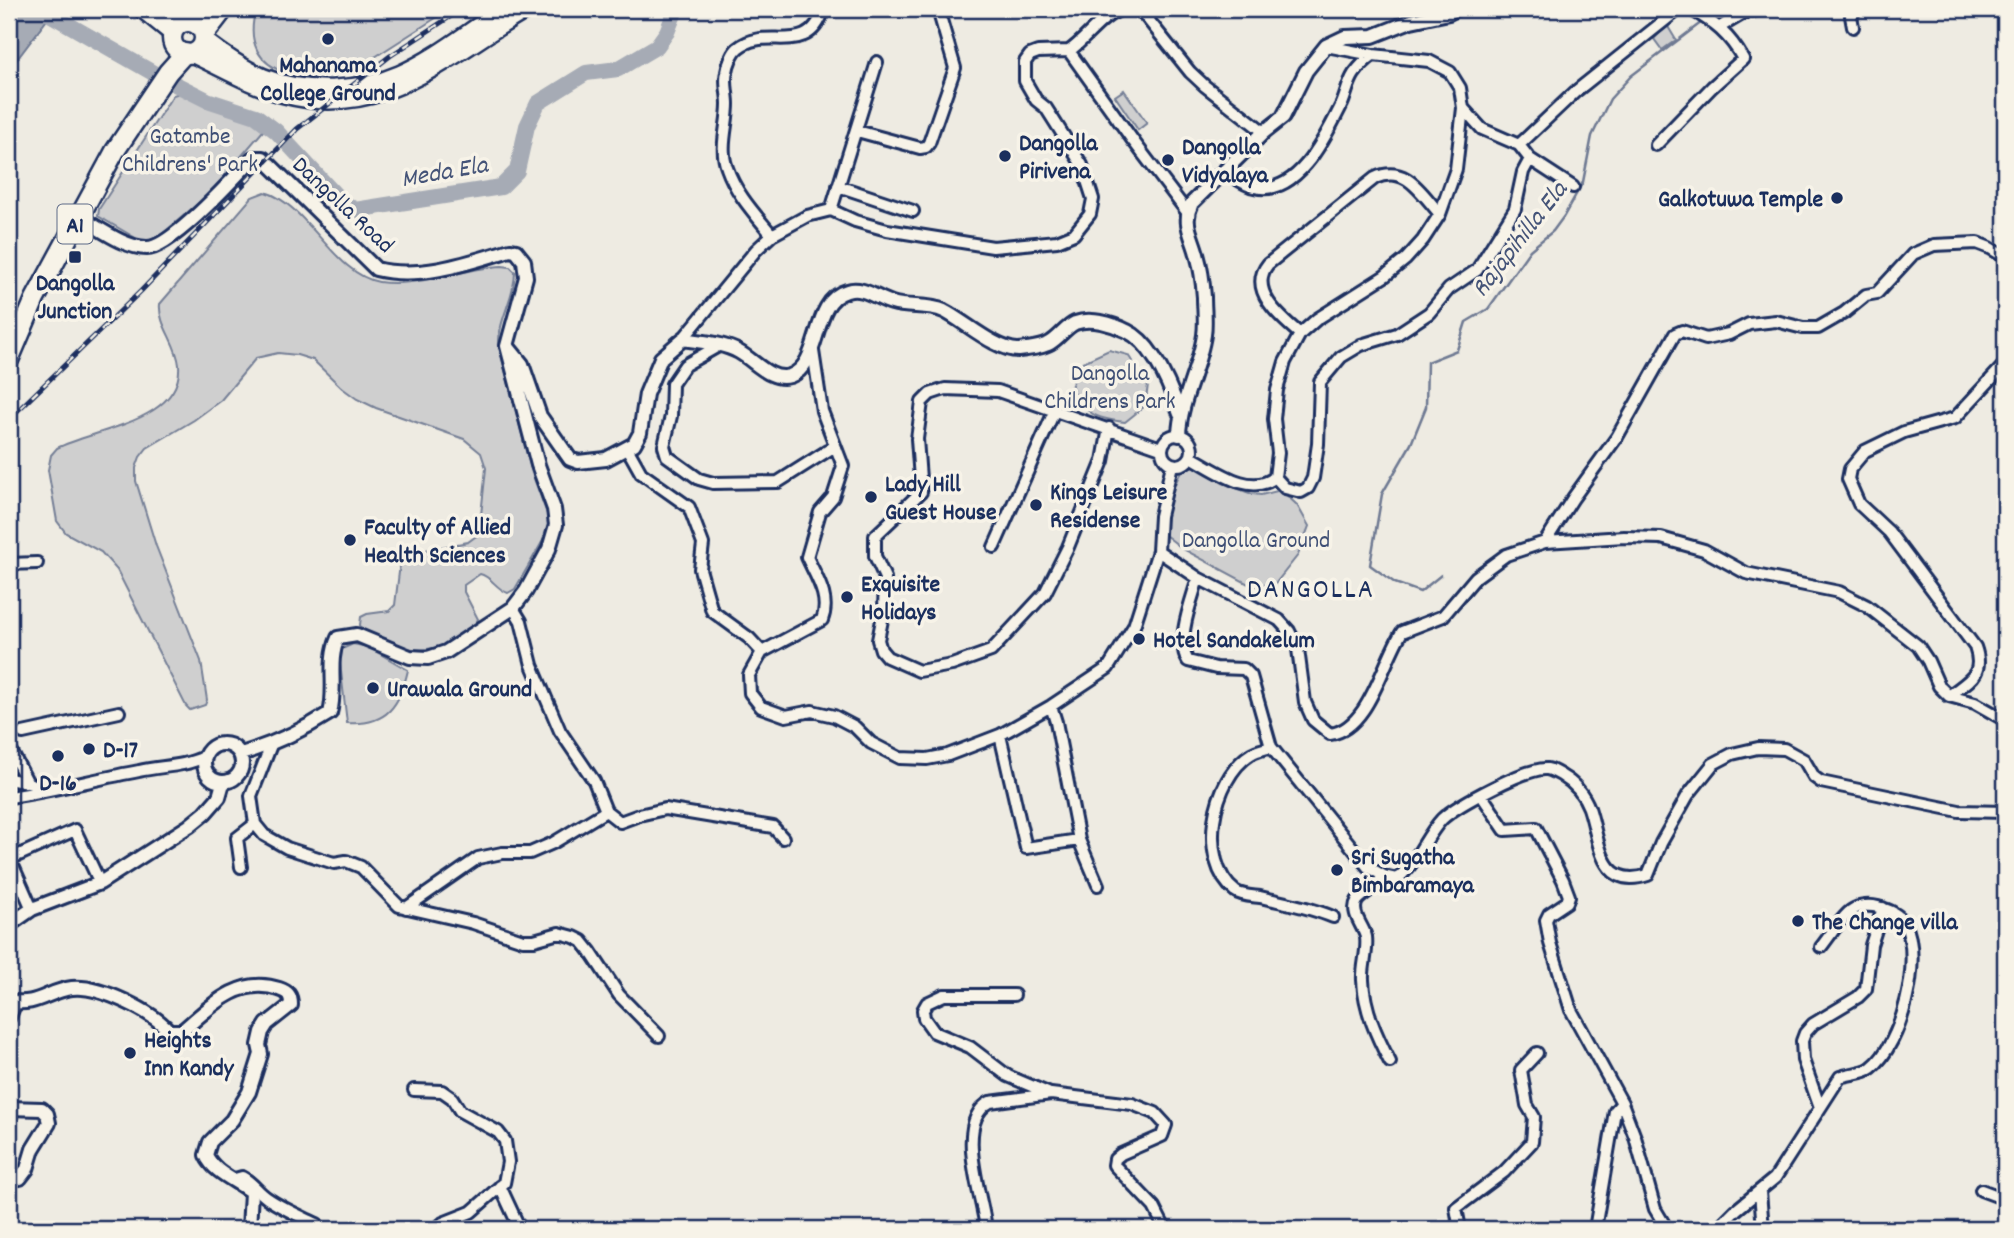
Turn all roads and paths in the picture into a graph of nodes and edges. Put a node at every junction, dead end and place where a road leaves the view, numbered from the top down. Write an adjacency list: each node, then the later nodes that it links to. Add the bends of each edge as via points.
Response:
1 (142, 9): 19 (main road)
2 (162, 9): 19 (main road)
3 (207, 9): 19 (highway)
4 (224, 9): 18 (highway)
5 (504, 9): 18 (main road, via 414,67 354,86 279,83 247,69)
6 (528, 9): 19 (main road, via 407,83 352,99 321,100 257,86)
7 (824, 9): 38 (street, via 820,20 797,39 749,40 735,50 726,73 725,165 737,192)
8 (1123, 9): 21 (street, via 1103,20)
9 (1135, 9): 26 (street, via 1190,72)
10 (1455, 9): 20 (street)
11 (1679, 9): 27 (street, via 1575,92)
12 (1690, 9): 16 (street)
13 (1759, 9): 16 (street)
14 (1856, 9): 17 (street, via 1851,16)
15 (939, 13): 25 (street, via 955,68 929,143 920,148)
16 (1720, 27): 28 (street, via 1743,59)
17 (1853, 27)
18 (204, 37): 19 (highway, via 198,26)
19 (182, 38): 37 (highway, A1, via 168,72 115,151)
20 (1326, 46): 22 (street); 26 (street, via 1306,71 1283,117)
21 (1069, 51): 33 (street, via 1030,55 1025,62 1025,81 1082,165 1093,199 1090,214 1074,234 1057,241 993,247 887,230); 35 (street)
22 (1373, 55): 24 (street, via 1429,61 1450,72 1460,88); 30 (street, via 1354,75 1315,153 1287,183 1274,189 1252,187)
23 (877, 62): 25 (street)
24 (1463, 108): 27 (street, via 1482,129); 36 (street, via 1456,169)
25 (857, 131): 31 (street)
26 (1265, 132): 30 (street)
27 (1519, 145): 29 (street)
28 (1656, 145)
29 (1530, 159): 32 (street); 56 (street, via 1515,209 1477,270 1449,289 1430,313 1397,334 1361,345 1341,357 1320,382 1318,444 1308,488 1301,492 1285,488)
30 (1226, 172): 35 (street)
31 (838, 186): 33 (street); 34 (street)
32 (1573, 187)
33 (831, 210): 38 (street, via 807,216)
34 (913, 211)
35 (1187, 212): 48 (street, via 1202,279 1205,320)
36 (1440, 214): 40 (street, via 1406,259); 40 (street, via 1414,185 1400,174 1388,173 1375,178 1268,264 1261,282 1265,298)
37 (79, 217): 43 (street, Dangolla Road, via 137,247 156,247 205,209 253,158 266,161 376,269 423,271 516,251 524,261 526,277); 45 (highway, A1)
38 (772, 235): 41 (street)
39 (2005, 257): 57 (street, via 1977,243 1934,245 1913,254 1877,293 1818,328 1776,321 1749,324 1706,339 1682,331 1675,334 1617,437)
40 (1300, 334): 56 (street, via 1277,390)
41 (683, 338): 42 (street); 52 (street, via 660,358 646,394 640,433)
42 (720, 345): 44 (street, via 776,377 792,375); 51 (street, via 685,365 672,384 664,446 667,456 699,479 713,483 778,482)
43 (507, 346): 52 (street, via 522,364 540,416 570,459 606,458); 63 (street, via 556,525 549,549)
44 (813, 351): 48 (street, via 830,303 844,291 858,289 893,304 942,310 979,335 1016,350 1048,344 1076,323 1105,322 1145,344 1168,382); 51 (street, via 822,411)
45 (9, 360)
46 (2005, 364): 65 (street, via 1955,418 1904,432 1865,451 1848,479 1859,504 1889,532 1975,647 1980,662 1976,674)
47 (1054, 412): 49 (street); 49 (street, via 998,391 945,389 922,402 917,439 921,492 874,536 875,556 885,579 878,640 887,657 919,671 991,651 1045,593 1103,461); 58 (street)
48 (1180, 414): 50 (street)
49 (1109, 428): 53 (street)
50 (1179, 435): 53 (street, via 1169,436); 54 (street, via 1191,443)
51 (835, 446): 64 (street, via 843,466 833,497 820,512 807,557 823,591 826,611 822,620)
52 (627, 448): 64 (street, via 641,473 689,507 703,544 700,569 712,611)
53 (1161, 448): 55 (street, via 1163,459)
54 (1191, 457): 55 (street, via 1181,466); 56 (street, via 1247,485 1268,483)
55 (1172, 466): 59 (street, via 1160,516)
56 (1275, 477)
57 (1545, 542): 62 (street, via 1506,555 1476,577 1443,615 1402,632 1375,690 1358,716 1339,733 1329,734 1312,720 1298,649 1279,620); 65 (street, via 1661,538 1704,550 1746,573 1839,592 1867,606 1918,646)
58 (994, 547)
59 (1158, 551): 62 (street); 66 (street, via 1134,626 1108,668)
60 (9, 564): 61 (street)
61 (37, 564)
62 (1198, 578): 73 (street, via 1183,653 1188,660 1207,665 1244,669 1251,677)
63 (513, 608): 71 (street, via 446,652 428,658 410,657 356,635 338,638 332,652 330,713); 82 (street, via 560,731 594,781)
64 (762, 652): 70 (street, via 749,675 750,693 761,708 786,716 812,711 834,716 900,758 948,755)
65 (1949, 696): 68 (street, via 1975,703)
66 (1051, 706): 70 (street); 86 (street)
67 (119, 712): 69 (street)
68 (2005, 720)
69 (23, 733)
70 (999, 735): 86 (street, via 1026,848)
71 (271, 745): 74 (street); 84 (street, via 251,796)
72 (9, 747): 77 (street)
73 (1271, 747): 89 (street, via 1368,867); 95 (street, via 1252,753 1240,764 1219,800 1211,838 1219,874 1237,893)
74 (241, 754): 75 (street, via 227,743 219,743); 78 (street, via 240,774)
75 (204, 757): 78 (street, via 207,775); 81 (street)
76 (9, 779): 77 (street)
77 (28, 783): 79 (street)
78 (223, 783): 90 (street, via 219,797 205,813)
79 (40, 787)
80 (1482, 796): 83 (street, via 1516,776 1553,770 1569,780 1588,806 1601,856 1610,868 1620,877 1637,879 1648,875 1688,795 1713,764 1758,748 1784,749 1804,760 1821,782 1959,811); 89 (street, via 1442,819 1398,879); 106 (street, via 1506,830 1536,828 1563,880 1569,896 1546,920 1550,943 1571,1010)
81 (9, 797)
82 (606, 811): 85 (street, via 621,822 665,809 773,827); 92 (street, via 530,853 478,858)
83 (2005, 812)
84 (255, 824): 88 (street, via 237,838); 92 (street, via 287,848 361,867)
85 (783, 838)
86 (1079, 840): 91 (street)
87 (9, 859): 90 (street, via 75,830); 94 (street)
88 (241, 867)
89 (1384, 876): 103 (street, via 1356,907 1366,937 1363,982 1367,1003)
90 (100, 883): 94 (street)
91 (1098, 885)
92 (406, 908): 101 (street, via 523,940 559,933 582,941 619,995)
93 (1883, 908): 97 (street, via 1871,905 1852,910); 108 (street, via 1871,945 1866,989 1813,1024 1802,1041 1803,1060); 108 (street, via 1904,921 1909,933 1912,969 1904,1008 1891,1045 1882,1056 1870,1069 1840,1077)
94 (32, 909): 96 (street)
95 (1333, 917)
96 (9, 925)
97 (1821, 947)
98 (1014, 995): 105 (street, via 944,995 928,1003 923,1018 934,1032 970,1047 1008,1076)
99 (12, 1002): 100 (street); 109 (street, via 30,1003 70,988 87,988 159,1019 169,1031 181,1031 227,993 240,988 275,988 288,993 290,1005 262,1032 261,1054 249,1092 232,1121 210,1142 206,1155 210,1164)
100 (9, 1017)
101 (659, 1037)
102 (1537, 1053): 121 (street, via 1521,1070 1527,1105 1534,1117 1532,1142 1504,1172 1456,1208)
103 (1390, 1062)
104 (414, 1090): 111 (street, via 442,1091 460,1111 506,1140 508,1162)
105 (1051, 1094): 119 (street, via 990,1102 973,1123 972,1156); 120 (street, via 1132,1104 1162,1119 1166,1125 1162,1136 1121,1154 1114,1165 1154,1207)
106 (1622, 1103): 122 (street, via 1615,1111); 123 (street, via 1655,1209)
107 (9, 1108): 110 (street, via 42,1109 48,1123 27,1169 20,1178)
108 (1820, 1108): 113 (street, via 1775,1178)
109 (235, 1179): 115 (street, via 251,1192); 116 (street, via 250,1181 278,1206)
110 (9, 1180)
111 (500, 1186): 117 (street, via 471,1212); 118 (street)
112 (1980, 1190): 114 (street)
113 (1760, 1192): 124 (street); 125 (street)
114 (2005, 1199)
115 (249, 1229)
116 (320, 1229)
117 (436, 1229)
118 (520, 1229)
119 (986, 1229)
120 (1165, 1229)
121 (1460, 1229)
122 (1595, 1229)
123 (1667, 1229)
124 (1717, 1229)
125 (1763, 1229)

